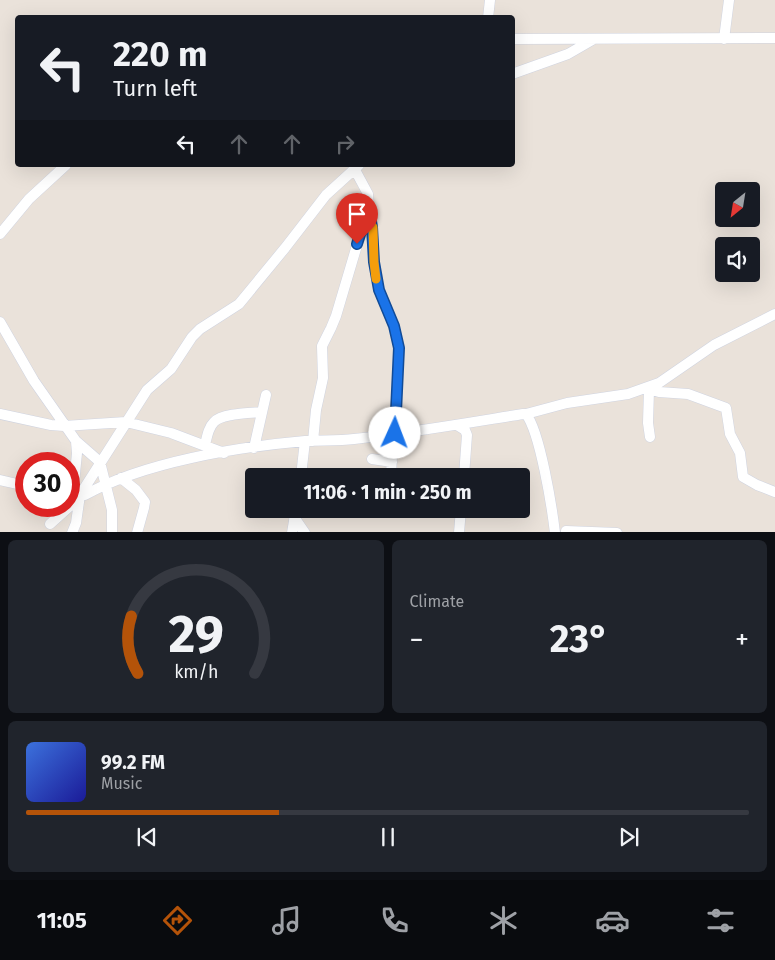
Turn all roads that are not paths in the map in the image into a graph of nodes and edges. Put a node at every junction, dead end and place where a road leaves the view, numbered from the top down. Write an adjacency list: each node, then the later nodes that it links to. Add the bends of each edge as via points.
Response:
1 (490, 0): 3 (street)
2 (729, 0): 5 (street)
3 (488, 15)
4 (595, 38): 5 (street); 7 (street); 8 (street, via 563,56)
5 (724, 38): 6 (street)
6 (775, 38)
7 (515, 39)
8 (515, 73)
9 (64, 167): 12 (street, via 29,199)
10 (356, 167): 11 (street, via 368,194); 20 (street, via 326,195 239,304 192,337 171,369 144,395)
11 (369, 210): 23 (street, via 379,290 399,348); 26 (street, via 331,328 322,346 322,378)
12 (0, 234)
13 (775, 314): 15 (street, via 722,340)
14 (0, 322): 22 (street)
15 (647, 389): 19 (street); 24 (street); 42 (street, via 688,394 726,408 730,434 740,453 743,477)
16 (266, 395): 17 (street)
17 (262, 412): 27 (street, via 217,419 209,429); 28 (street)
18 (0, 414): 22 (street)
19 (526, 414): 21 (street); 46 (street, via 541,456)
20 (126, 422): 22 (street); 27 (street); 32 (street)
21 (457, 425): 23 (street); 36 (street, via 467,435)
22 (64, 426): 25 (street)
23 (394, 434): 26 (street); 33 (street)
24 (650, 437)
25 (76, 441): 29 (street); 32 (street)
26 (309, 441): 28 (street); 34 (street)
27 (205, 445): 30 (street)
28 (254, 448): 30 (street)
29 (77, 452)
30 (224, 453): 37 (street)
31 (372, 459): 33 (street)
32 (100, 462): 40 (street); 41 (street)
33 (392, 462): 35 (street)
34 (303, 468)
35 (392, 468)
36 (465, 468)
37 (121, 478): 40 (street); 55 (street, via 145,502)
38 (0, 480): 39 (street)
39 (15, 483)
40 (106, 484): 43 (street); 45 (street)
41 (80, 491)
42 (775, 492)
43 (80, 494)
44 (80, 495): 45 (street)
45 (108, 498): 54 (street, via 112,510)
46 (553, 515): 59 (street); 60 (street)
47 (57, 517): 52 (street)
48 (76, 517): 53 (street)
49 (294, 518): 56 (street)
50 (298, 518): 57 (street)
51 (460, 518): 58 (street)
52 (50, 524)
53 (72, 532)
54 (112, 532)
55 (137, 532)
56 (292, 532)
57 (305, 532)
58 (459, 532)
59 (555, 532)
60 (568, 532): 61 (street)
61 (617, 532)

